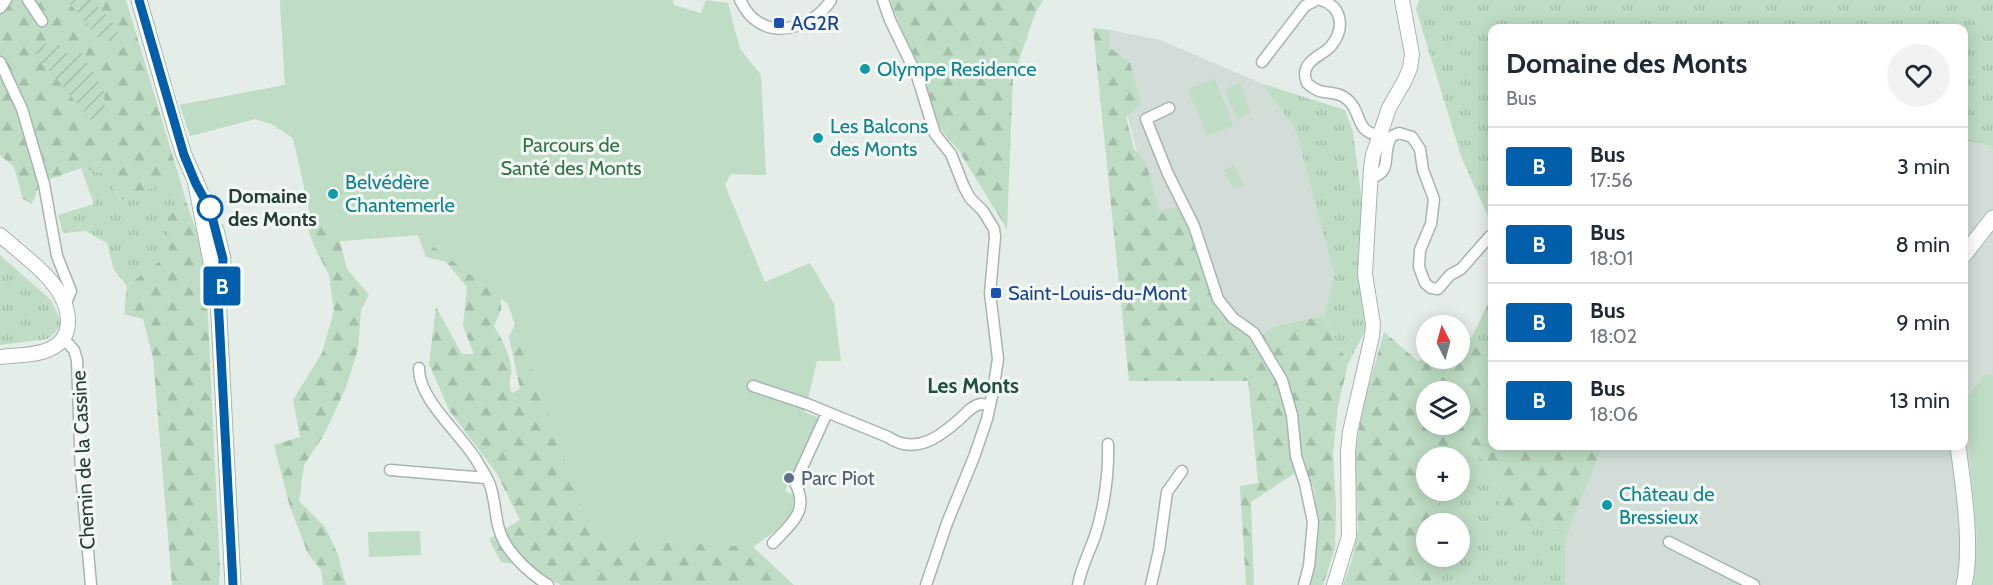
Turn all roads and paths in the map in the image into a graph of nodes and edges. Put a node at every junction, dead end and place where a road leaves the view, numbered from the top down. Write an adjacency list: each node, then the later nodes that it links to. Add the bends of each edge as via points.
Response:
1 (6, 0): 10 (street)
2 (28, 0): 11 (street)
3 (139, 0): 36 (main road, via 176,130 196,184 218,298)
4 (740, 0): 5 (street, via 748,14 778,28 793,27 816,15)
5 (831, 0)
6 (883, 0): 26 (street, via 917,76 935,134 951,154 970,198 994,229 990,293 998,359)
7 (1316, 0): 13 (street, via 1305,6)
8 (1321, 0): 15 (street, via 1332,4 1341,22 1332,45 1307,66 1307,83 1318,92 1344,98 1352,104 1366,130)
9 (1402, 0): 15 (street, via 1412,54 1410,68)
10 (0, 8)
11 (42, 21)
12 (0, 62): 21 (street, via 22,109 44,184 53,238 71,291)
13 (1262, 62)
14 (1169, 108): 41 (street, via 1146,119 1148,128 1194,226 1218,299 1233,318 1254,333 1282,380 1292,415 1296,456 1313,522)
15 (1379, 135): 16 (street)
16 (1371, 178): 19 (street, via 1384,171 1392,136 1399,133 1412,137 1420,149 1434,199 1431,224 1418,259 1421,276 1431,288 1438,289 1461,269); 42 (street, via 1365,274 1372,336 1350,432 1348,536)
17 (1993, 218): 20 (main road)
18 (0, 235): 21 (street, via 51,282)
19 (1488, 238)
20 (1968, 250)
21 (65, 305): 22 (street, via 68,323)
22 (62, 341): 23 (street, via 41,352); 35 (street, Chemin de la Cassine, via 74,350 77,360 81,473)
23 (0, 357)
24 (419, 368): 32 (street, via 426,393)
25 (753, 386): 27 (street)
26 (990, 406): 27 (street, via 973,407 939,436 922,443 898,443); 38 (street)
27 (827, 413): 34 (street, via 795,483 801,509)
28 (1108, 444): 39 (street, via 1108,473 1096,533)
29 (1958, 450): 44 (main road, via 1965,508)
30 (390, 470): 32 (street)
31 (1182, 471): 40 (street, via 1167,492)
32 (486, 478): 37 (street, via 503,541 525,568)
33 (1668, 542): 43 (street)
34 (773, 543)
35 (91, 585)
36 (233, 585)
37 (548, 585)
38 (926, 585)
39 (1078, 585)
40 (1151, 585)
41 (1304, 585)
42 (1334, 585)
43 (1754, 585)
44 (1964, 585)

